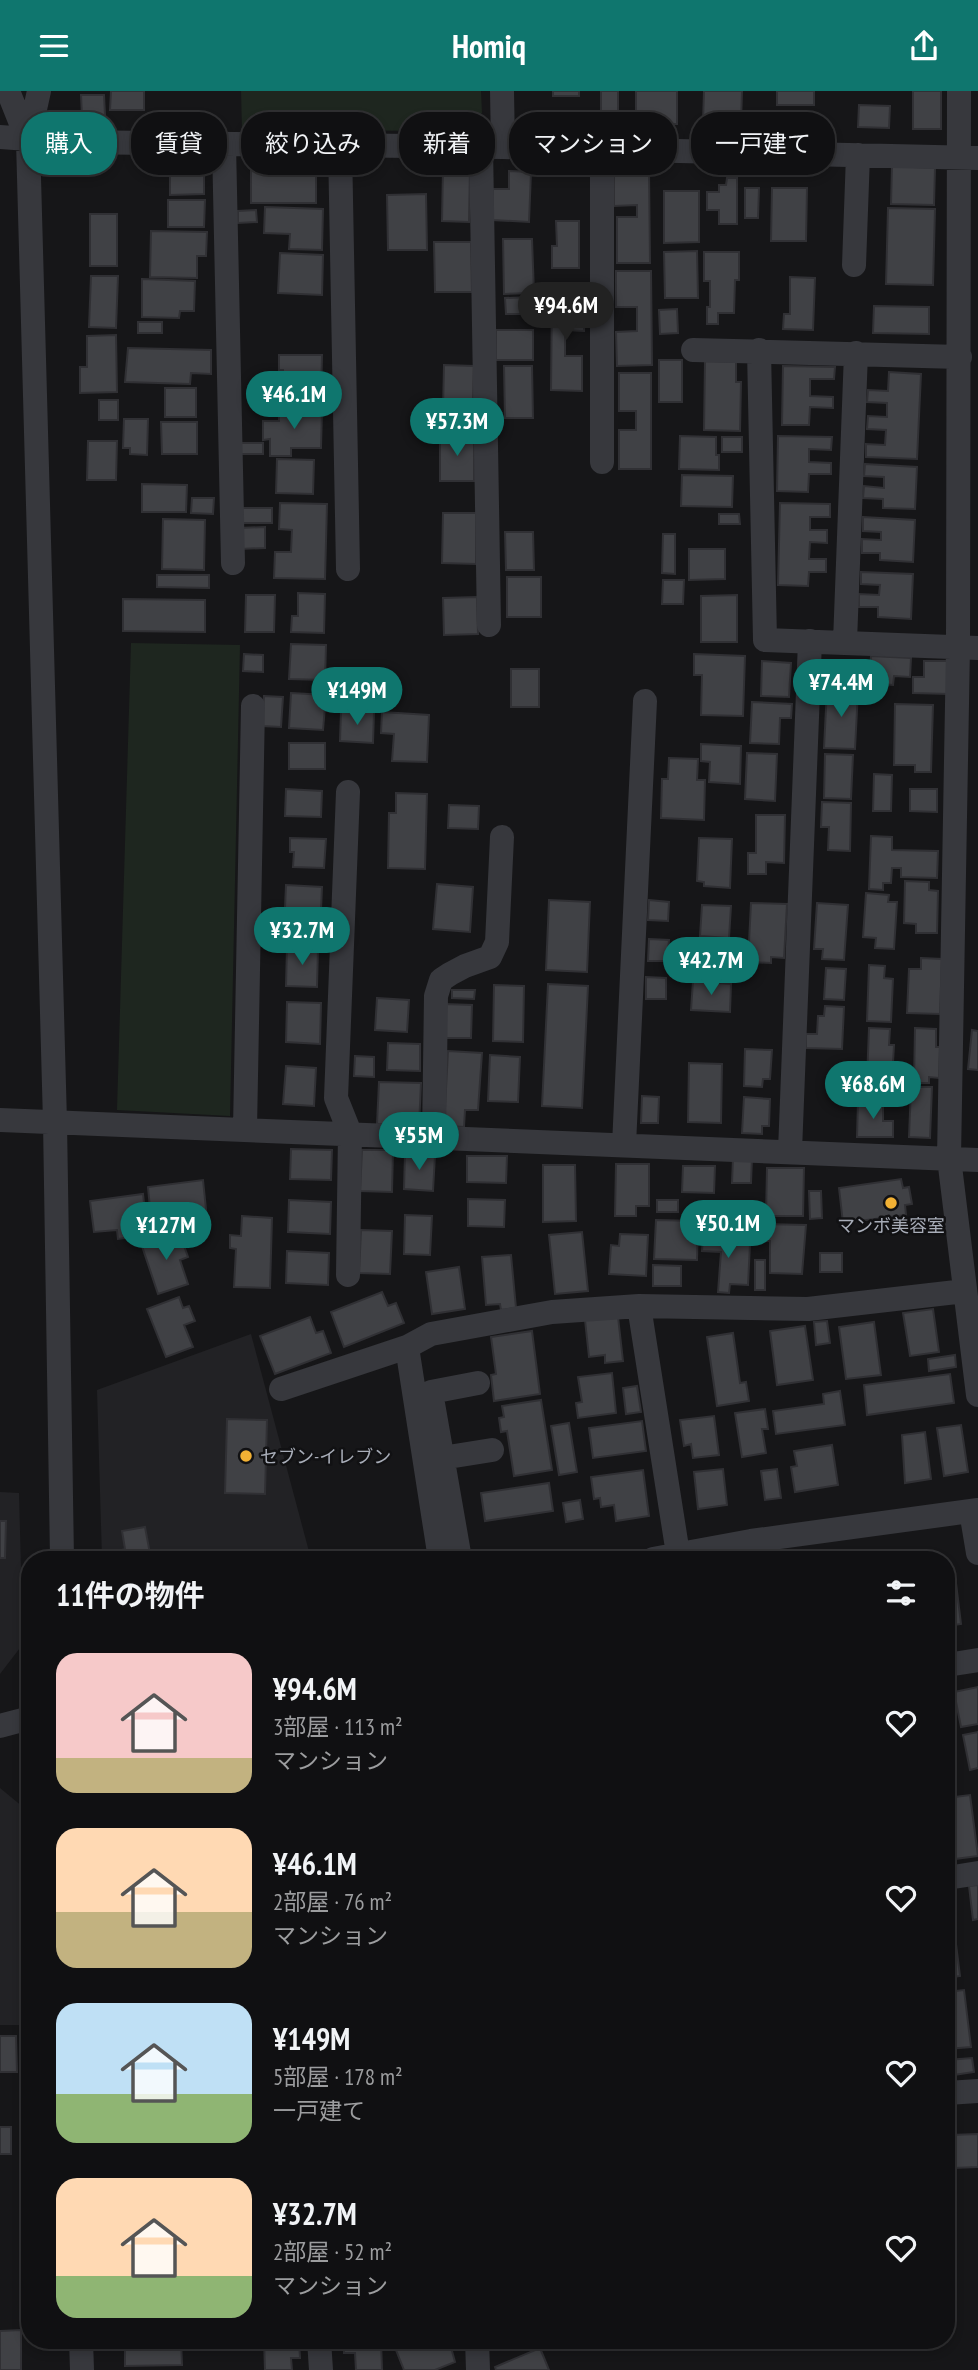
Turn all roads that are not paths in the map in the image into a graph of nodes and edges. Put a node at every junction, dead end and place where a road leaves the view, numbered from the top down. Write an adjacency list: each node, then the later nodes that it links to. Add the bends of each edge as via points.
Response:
1 (8, 91): 6 (street)
2 (39, 91): 5 (street)
3 (502, 91): 7 (street)
4 (959, 91): 12 (street)
5 (34, 112)
6 (21, 124)
7 (495, 130)
8 (0, 137): 9 (street)
9 (21, 140)
10 (677, 151): 11 (street)
11 (858, 155): 12 (street); 18 (street)
12 (969, 158): 22 (street)
13 (29, 175): 37 (street)
14 (225, 175): 25 (street)
15 (341, 175): 26 (street)
16 (492, 175): 27 (street)
17 (602, 175): 24 (street)
18 (854, 265)
19 (693, 350): 20 (street)
20 (759, 350): 21 (street); 28 (street, via 765,640)
21 (856, 353): 22 (street); 29 (street)
22 (960, 357): 23 (street)
23 (969, 387): 30 (street)
24 (602, 462)
25 (233, 563)
26 (348, 569)
27 (489, 625)
28 (810, 641): 29 (street); 42 (street)
29 (845, 642): 30 (street)
30 (968, 648): 35 (street)
31 (645, 701): 41 (street)
32 (253, 706): 38 (street)
33 (348, 792): 39 (street, via 336,1098)
34 (502, 837): 40 (street, via 498,942 490,957 441,980 436,996)
35 (967, 841): 43 (street)
36 (0, 1120): 37 (street)
37 (55, 1122): 38 (street); 55 (street)
38 (245, 1129): 39 (street)
39 (350, 1133): 40 (street); 45 (street)
40 (434, 1137): 41 (street)
41 (624, 1145): 42 (street)
42 (790, 1151): 43 (street)
43 (949, 1158): 44 (street); 46 (street)
44 (978, 1160)
45 (348, 1275)
46 (965, 1290): 47 (street, via 808,1309); 51 (street)
47 (639, 1306): 48 (street, via 552,1312 431,1334); 58 (street)
48 (407, 1347): 50 (street); 56 (street)
49 (478, 1383): 53 (street, via 431,1392)
50 (281, 1389)
51 (978, 1395)
52 (492, 1450): 53 (street)
53 (442, 1458): 57 (street)
54 (974, 1511): 59 (street); 60 (street)
55 (62, 1551)
56 (439, 1551)
57 (459, 1551)
58 (678, 1551)
59 (695, 1551)
60 (978, 1553)
61 (978, 1660): 62 (street)
62 (955, 1664)
63 (21, 1720): 64 (street)
64 (0, 1726)
65 (978, 1873): 66 (street)
66 (955, 1877)
67 (978, 2091): 68 (street)
68 (955, 2092)
69 (81, 2349): 72 (street)
70 (320, 2349): 73 (street)
71 (477, 2349): 74 (street)
72 (82, 2370)
73 (321, 2370)
74 (478, 2370)

